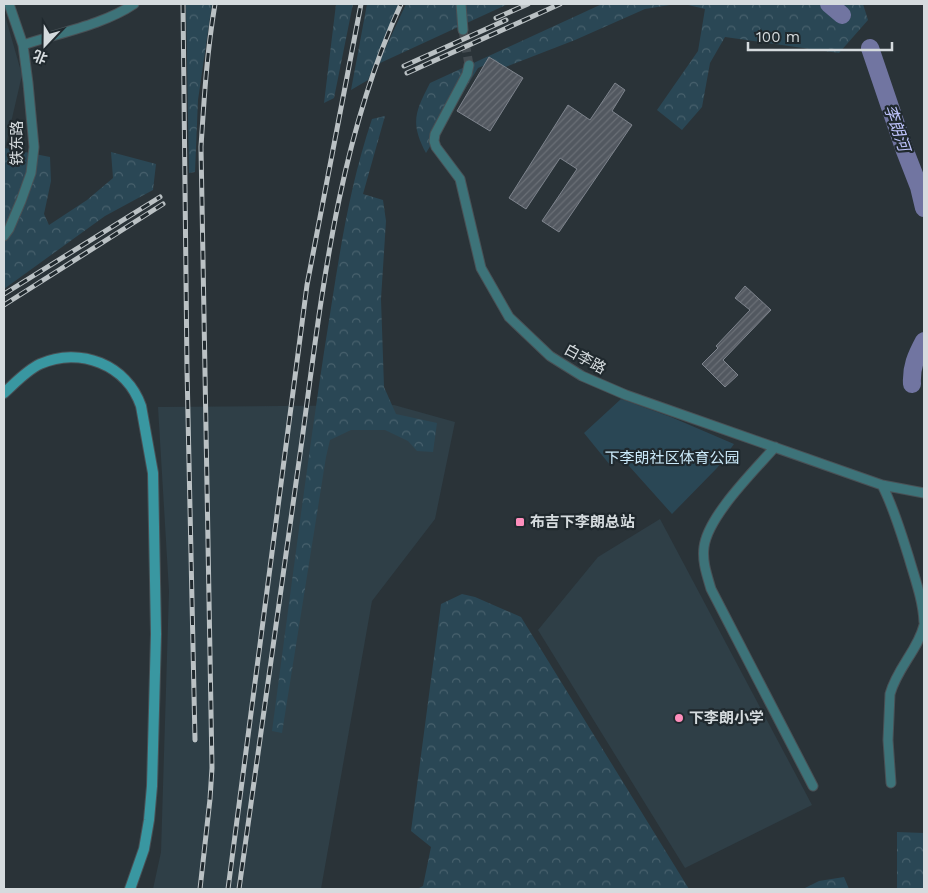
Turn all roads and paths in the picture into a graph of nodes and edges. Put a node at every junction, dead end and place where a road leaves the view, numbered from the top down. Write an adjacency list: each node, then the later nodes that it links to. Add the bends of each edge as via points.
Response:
1 (10, 4): 5 (street, 铁东路)
2 (134, 4): 5 (street, via 100,20)
3 (461, 4): 4 (street)
4 (464, 30)
5 (22, 45): 7 (street, 铁东路, via 34,147 31,173)
6 (469, 65): 9 (street, 白李路, via 434,141 460,180 481,268 509,317 550,356 582,376 626,395)
7 (4, 236)
8 (4, 393): 15 (street, via 38,364 64,356 82,357 116,370 138,396 141,406 153,473 156,634 150,820)
9 (775, 447): 10 (street, 白李路); 14 (street, via 720,512 710,529 704,547 704,568 711,589)
10 (882, 485): 11 (street, 白李路); 12 (street, via 893,507 919,592)
11 (924, 493)
12 (924, 623): 13 (street, via 921,636 890,694 888,740)
13 (891, 782)
14 (812, 786)
15 (130, 889)

